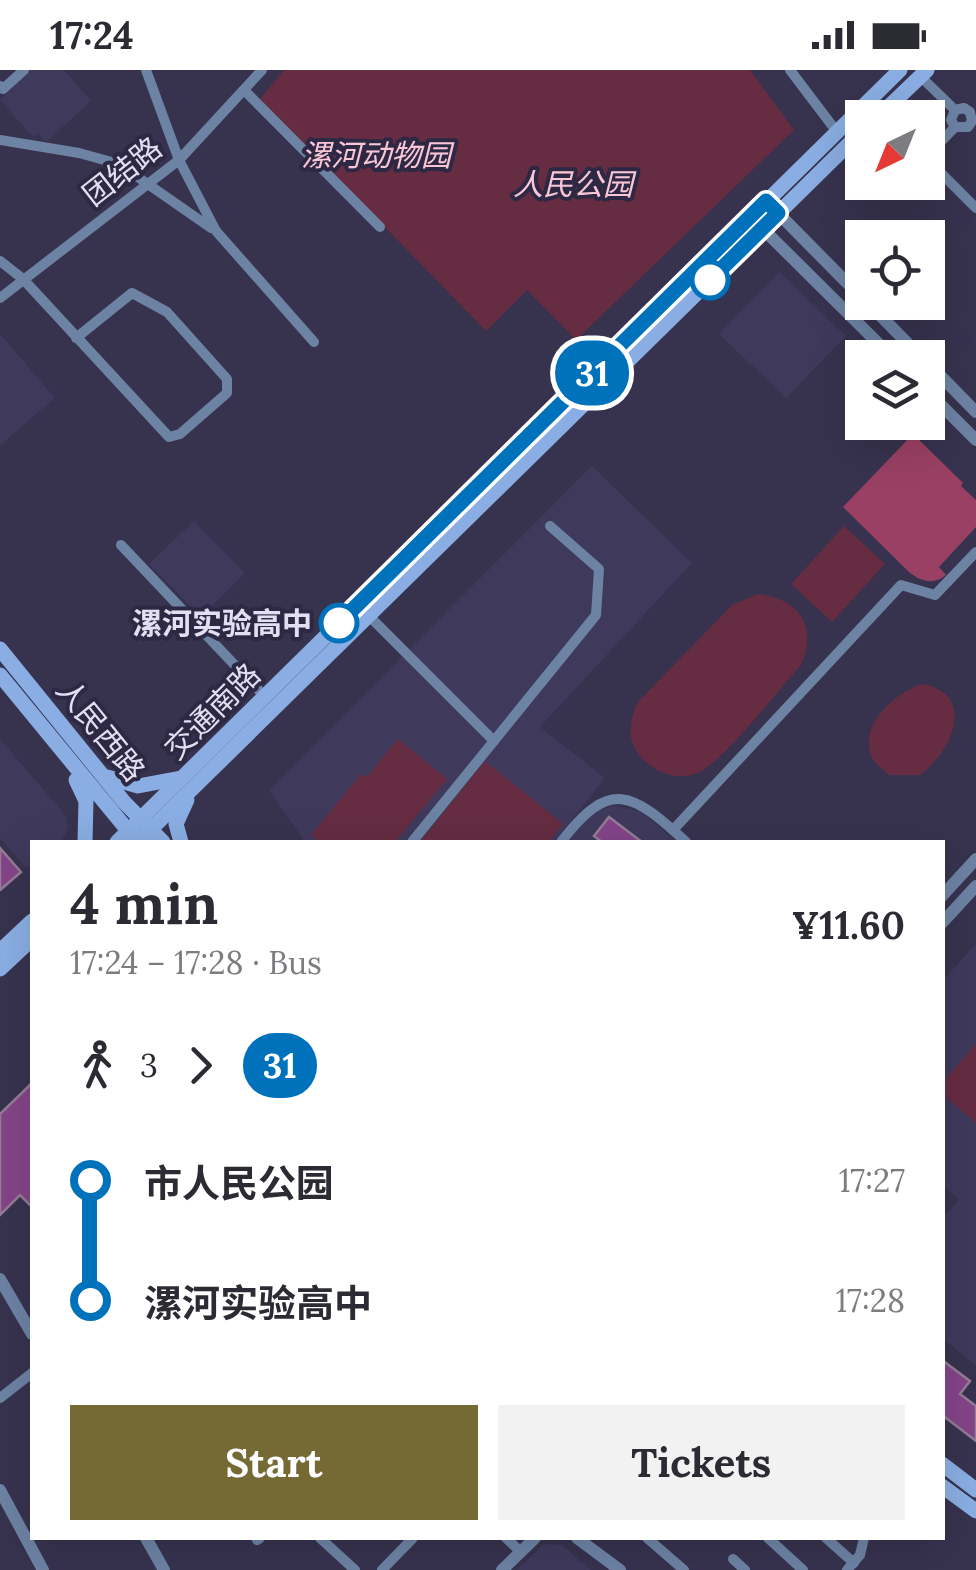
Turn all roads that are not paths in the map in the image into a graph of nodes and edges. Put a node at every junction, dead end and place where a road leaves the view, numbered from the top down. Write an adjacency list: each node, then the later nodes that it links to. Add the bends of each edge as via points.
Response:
1 (24, 70): 7 (street)
2 (146, 70): 16 (street)
3 (262, 70): 8 (street, 团结路)
4 (790, 70): 12 (street)
5 (900, 70): 12 (main road, 交通南路)
6 (921, 72): 9 (main road); 10 (street)
7 (0, 86)
8 (244, 90): 16 (street, 团结路); 21 (street)
9 (894, 100)
10 (954, 110): 11 (street); 11 (street, via 964,108 972,118 965,129)
11 (955, 126): 13 (street)
12 (837, 132): 19 (main road, 交通南路)
13 (945, 137)
14 (0, 140): 18 (street, via 92,156)
15 (845, 146): 19 (main road, 交通南路)
16 (179, 160): 18 (street, 团结路); 23 (street)
17 (945, 175): 20 (street)
18 (147, 182): 23 (street); 25 (street, 团结路)
19 (772, 207): 22 (main road, 交通南路); 26 (street); 44 (main road, 交通南路)
20 (976, 208)
21 (380, 227)
22 (762, 228): 30 (street); 41 (main road, 交通南路)
23 (216, 231): 32 (street)
24 (0, 261): 25 (street)
25 (24, 278): 27 (street, 团结路); 29 (street)
26 (845, 280)
27 (0, 298)
28 (885, 320): 31 (street)
29 (76, 338): 29 (street, via 169,437 227,393 228,379 166,312 132,293)
30 (875, 340)
31 (905, 340)
32 (314, 342)
33 (945, 380): 34 (street)
34 (971, 406): 36 (street)
35 (945, 410): 36 (street)
36 (951, 416): 37 (street)
37 (976, 440)
38 (550, 526): 45 (street, via 599,569 596,615)
39 (121, 544): 44 (street)
40 (976, 552): 49 (street, via 935,595 901,585)
41 (370, 617): 45 (street); 48 (main road, 交通南路)
42 (0, 649): 47 (main road, 人民西路)
43 (0, 675): 46 (main road, 人民西路)
44 (265, 696): 48 (main road, 交通南路)
45 (494, 741): 53 (street)
46 (63, 754): 50 (main road, 人民西路); 51 (main road, via 86,800)
47 (101, 774): 48 (main road, via 138,786); 50 (main road, 人民西路)
48 (190, 781): 50 (main road, 交通南路); 52 (main road, via 176,824)
49 (673, 830): 54 (street, via 638,802 619,798 587,810); 55 (street)
50 (136, 836)
51 (86, 840)
52 (180, 840)
53 (414, 840)
54 (562, 840)
55 (684, 840)
56 (976, 859): 58 (street)
57 (976, 886): 59 (street)
58 (945, 893)
59 (945, 920)
60 (30, 922): 62 (main road)
61 (30, 941): 63 (main road)
62 (0, 951)
63 (0, 969)
64 (0, 1279): 65 (street)
65 (30, 1331)
66 (30, 1375): 67 (street)
67 (0, 1398)
68 (945, 1466): 71 (main road)
69 (945, 1488): 72 (main road)
70 (0, 1490): 86 (street)
71 (976, 1490)
72 (976, 1511)
73 (147, 1540): 87 (street)
74 (322, 1540): 88 (street)
75 (411, 1540): 89 (street)
76 (508, 1540): 83 (street)
77 (534, 1540): 83 (street)
78 (580, 1540): 91 (street)
79 (649, 1540): 92 (street)
80 (770, 1540): 94 (street)
81 (828, 1540): 85 (street)
82 (864, 1540): 85 (street)
83 (521, 1552): 90 (street)
84 (733, 1559): 93 (street)
85 (850, 1566)
86 (43, 1570)
87 (164, 1570)
88 (355, 1570)
89 (382, 1570)
90 (502, 1570)
91 (620, 1570)
92 (684, 1570)
93 (745, 1570)
94 (804, 1570)

